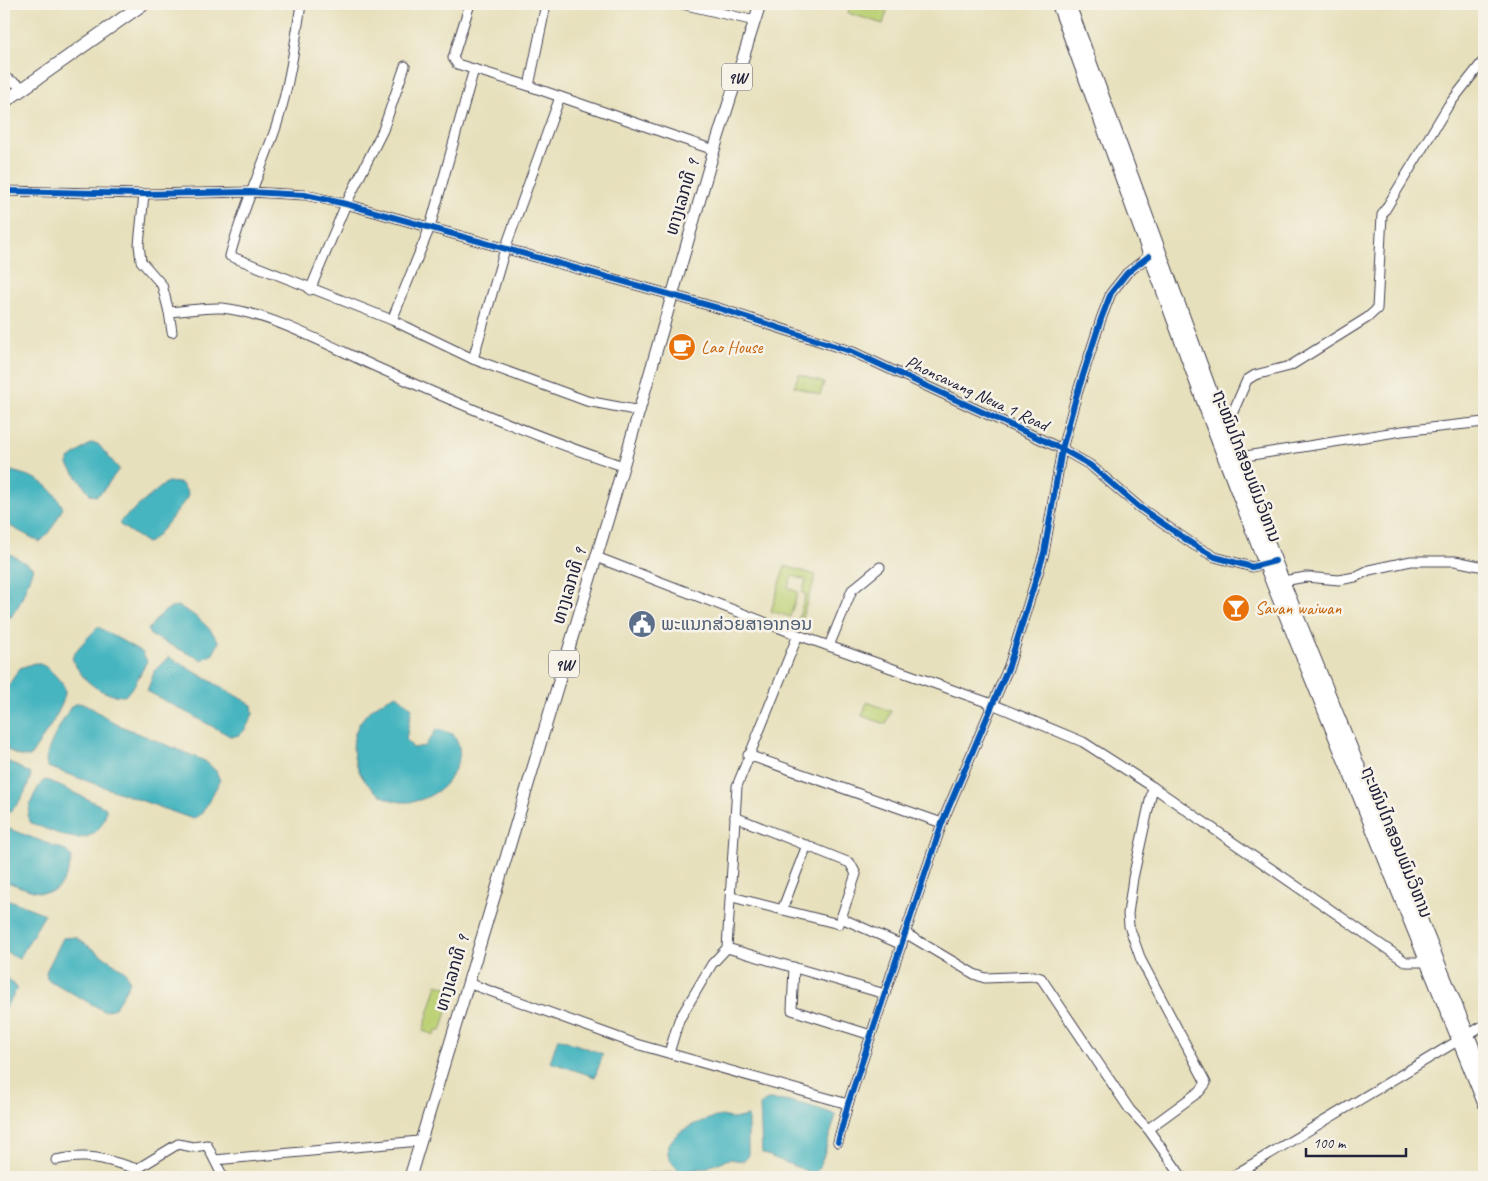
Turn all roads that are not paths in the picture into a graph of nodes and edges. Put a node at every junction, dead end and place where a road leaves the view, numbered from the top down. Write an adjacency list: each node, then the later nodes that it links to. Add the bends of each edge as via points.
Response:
1 (142, 4): 15 (highway)
2 (301, 4): 20 (street, via 290,75 276,127)
3 (470, 4): 12 (street, via 453,58 457,64)
4 (546, 4): 14 (street)
5 (682, 4): 9 (street)
6 (760, 4): 9 (main road, ທາງເລກທີ 9 / 9W)
7 (1058, 4): 25 (highway, ຖະໜົນໄກສອນພົມວິຫານ)
8 (1069, 4): 34 (highway, ຖະໜົນໄກສອນພົມວິຫານ)
9 (755, 22): 18 (main road, ທາງເລກທີ 9 / 9W)
10 (1484, 60): 34 (street, via 1448,106 1382,215 1377,308 1367,318 1290,366 1247,380)
11 (405, 66): 22 (street, via 383,130)
12 (474, 69): 14 (street); 23 (street)
13 (4, 77): 15 (street)
14 (528, 86): 16 (street)
15 (23, 87): 17 (highway)
16 (560, 97): 18 (street); 24 (street)
17 (4, 102)
18 (714, 150): 27 (main road, ທາງເລກທີ 9 / 9W)
19 (4, 191): 21 (street, Phonsavang Neua 1 Road)
20 (250, 192): 21 (street, Phonsavang Neua 1 Road); 22 (street, Phonsavang Neua 1 Road, via 305,194); 26 (street, via 230,256)
21 (144, 194): 28 (street, via 139,245 141,261 162,285)
22 (346, 204): 23 (street, Phonsavang Neua 1 Road); 26 (street)
23 (430, 228): 24 (street, Phonsavang Neua 1 Road); 29 (street)
24 (505, 250): 27 (street, Phonsavang Neua 1 Road); 31 (street)
25 (1149, 256): 35 (street, via 1127,273 1111,293); 39 (highway, ຖະໜົນໄກສອນພົມວິຫານ)
26 (310, 290): 29 (street)
27 (671, 296): 32 (main road, ທາງເລກທີ 9 / 9W); 35 (street, Phonsavang Neua 1 Road, via 853,352)
28 (169, 312): 30 (street); 37 (street, via 222,308 264,319 298,331 480,413)
29 (392, 320): 31 (street)
30 (172, 332)
31 (473, 359): 32 (street, via 587,401)
32 (640, 411): 37 (main road, ທາງເລກທີ 9 / 9W)
33 (1484, 422): 36 (street, via 1402,431 1246,456)
34 (1225, 430): 36 (highway, ຖະໜົນໄກສອນພົມວິຫານ)
35 (1062, 449): 39 (street, Phonsavang Neua 1 Road, via 1090,465 1139,506 1194,545 1238,564 1252,567); 45 (street, via 1044,553 1009,666)
36 (1234, 453): 39 (highway, ຖະໜົນໄກສອນພົມວິຫານ)
37 (623, 466): 38 (main road, ທາງເລກທີ 9 / 9W)
38 (596, 557): 43 (street); 59 (main road, ທາງເລກທີ 9 / 9W)
39 (1270, 563): 42 (highway, ຖະໜົນໄກສອນພົມວິຫານ); 57 (highway, ຖະໜົນໄກສອນພົມວິຫານ)
40 (880, 566): 44 (street, via 852,590)
41 (1484, 567): 42 (street, via 1455,561 1411,561 1339,580 1306,577)
42 (1283, 581): 63 (highway, ຖະໜົນໄກສອນພົມວິຫານ)
43 (798, 635): 44 (street); 46 (street)
44 (829, 646): 45 (street)
45 (992, 704): 47 (street, via 1083,742); 49 (street)
46 (748, 755): 48 (street, via 737,786); 49 (street)
47 (1153, 787): 57 (street, via 1406,962); 68 (street, via 1132,878 1129,926 1141,960 1206,1083 1200,1091)
48 (734, 817): 50 (street); 51 (street)
49 (942, 823): 54 (street)
50 (807, 845): 52 (street); 53 (street, via 850,863 856,874)
51 (732, 897): 52 (street); 56 (street)
52 (782, 910): 53 (street, via 839,924)
53 (842, 918): 55 (street)
54 (905, 933): 55 (street); 68 (street, via 985,978 1041,978 1130,1110)
55 (902, 945): 60 (street)
56 (727, 948): 58 (street); 64 (street, via 712,964 679,1020)
57 (1427, 962): 63 (highway, ຖະໜົນໄກສອນພົມວິຫານ)
58 (794, 967): 60 (street); 62 (street, via 792,1010)
59 (468, 983): 64 (street, via 636,1044); 69 (main road, ທາງເລກທີ 9 / 9W)
60 (885, 994): 62 (street)
61 (1484, 1025): 63 (street)
62 (871, 1035): 67 (street)
63 (1464, 1037): 65 (highway, ຖະໜົນໄກສອນພົມວິຫານ); 66 (highway, ຖະໜົນໄກສອນພົມວິຫານ); 76 (street)
64 (670, 1053): 67 (street)
65 (1484, 1074)
66 (1484, 1103)
67 (848, 1104): 70 (street)
68 (1148, 1129): 75 (street)
69 (419, 1142): 72 (street); 74 (main road, ທາງເລກທີ 9 / 9W)
70 (838, 1142)
71 (56, 1160): 72 (street, via 98,1157 137,1169 182,1143 193,1147 207,1145)
72 (215, 1160): 73 (street)
73 (223, 1177)
74 (410, 1177)
75 (1182, 1177)
76 (1231, 1177)

